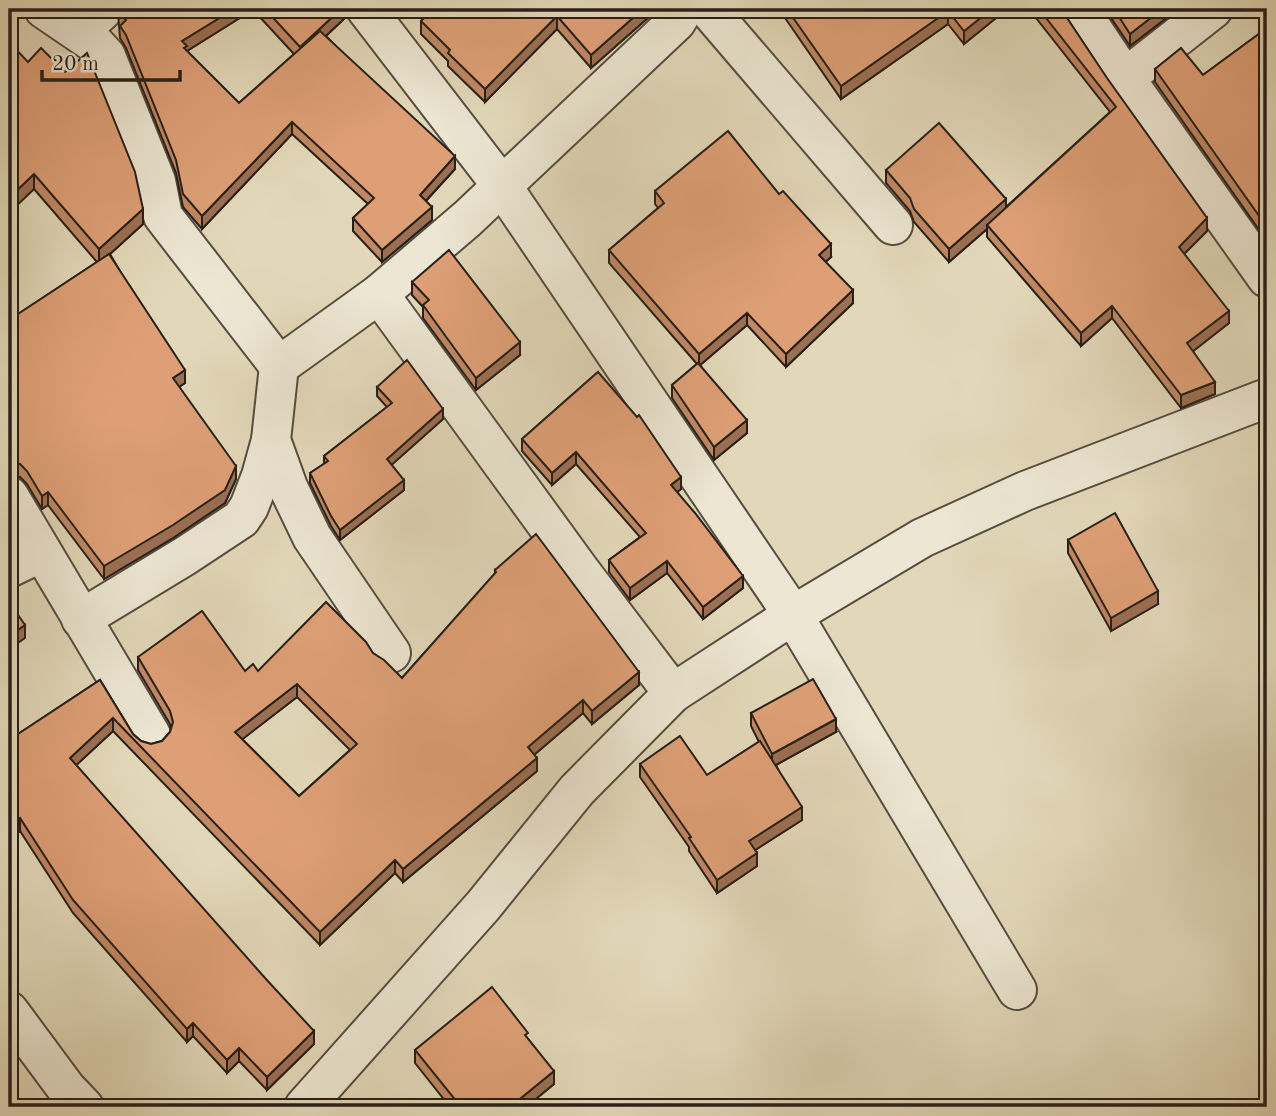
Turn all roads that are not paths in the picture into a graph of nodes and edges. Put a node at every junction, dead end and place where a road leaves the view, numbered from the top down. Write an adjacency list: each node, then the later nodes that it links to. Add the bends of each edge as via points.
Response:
1 (44, 9): 7 (street)
2 (366, 9): 9 (street)
3 (684, 9): 9 (street, via 676,22)
4 (708, 9): 10 (street)
5 (1079, 9): 8 (street)
6 (1213, 9): 8 (street)
7 (92, 20): 13 (street, via 94,43 106,56 156,181 163,216)
8 (1125, 78): 11 (street)
9 (502, 186): 12 (street); 18 (street)
10 (893, 225)
11 (1267, 278)
12 (379, 293): 13 (street); 21 (street)
13 (279, 366): 15 (street)
14 (1267, 398): 18 (street, via 1026,491 922,538)
15 (271, 440): 19 (street, via 241,519); 20 (street, via 312,537)
16 (9, 496): 17 (street)
17 (25, 560): 19 (street)
18 (793, 615): 21 (street); 23 (street)
19 (81, 619): 22 (street)
20 (391, 653)
21 (673, 693): 26 (street, via 577,790 483,906)
22 (152, 735)
23 (1017, 990)
24 (9, 1011): 25 (street)
25 (84, 1107)
26 (304, 1107)

